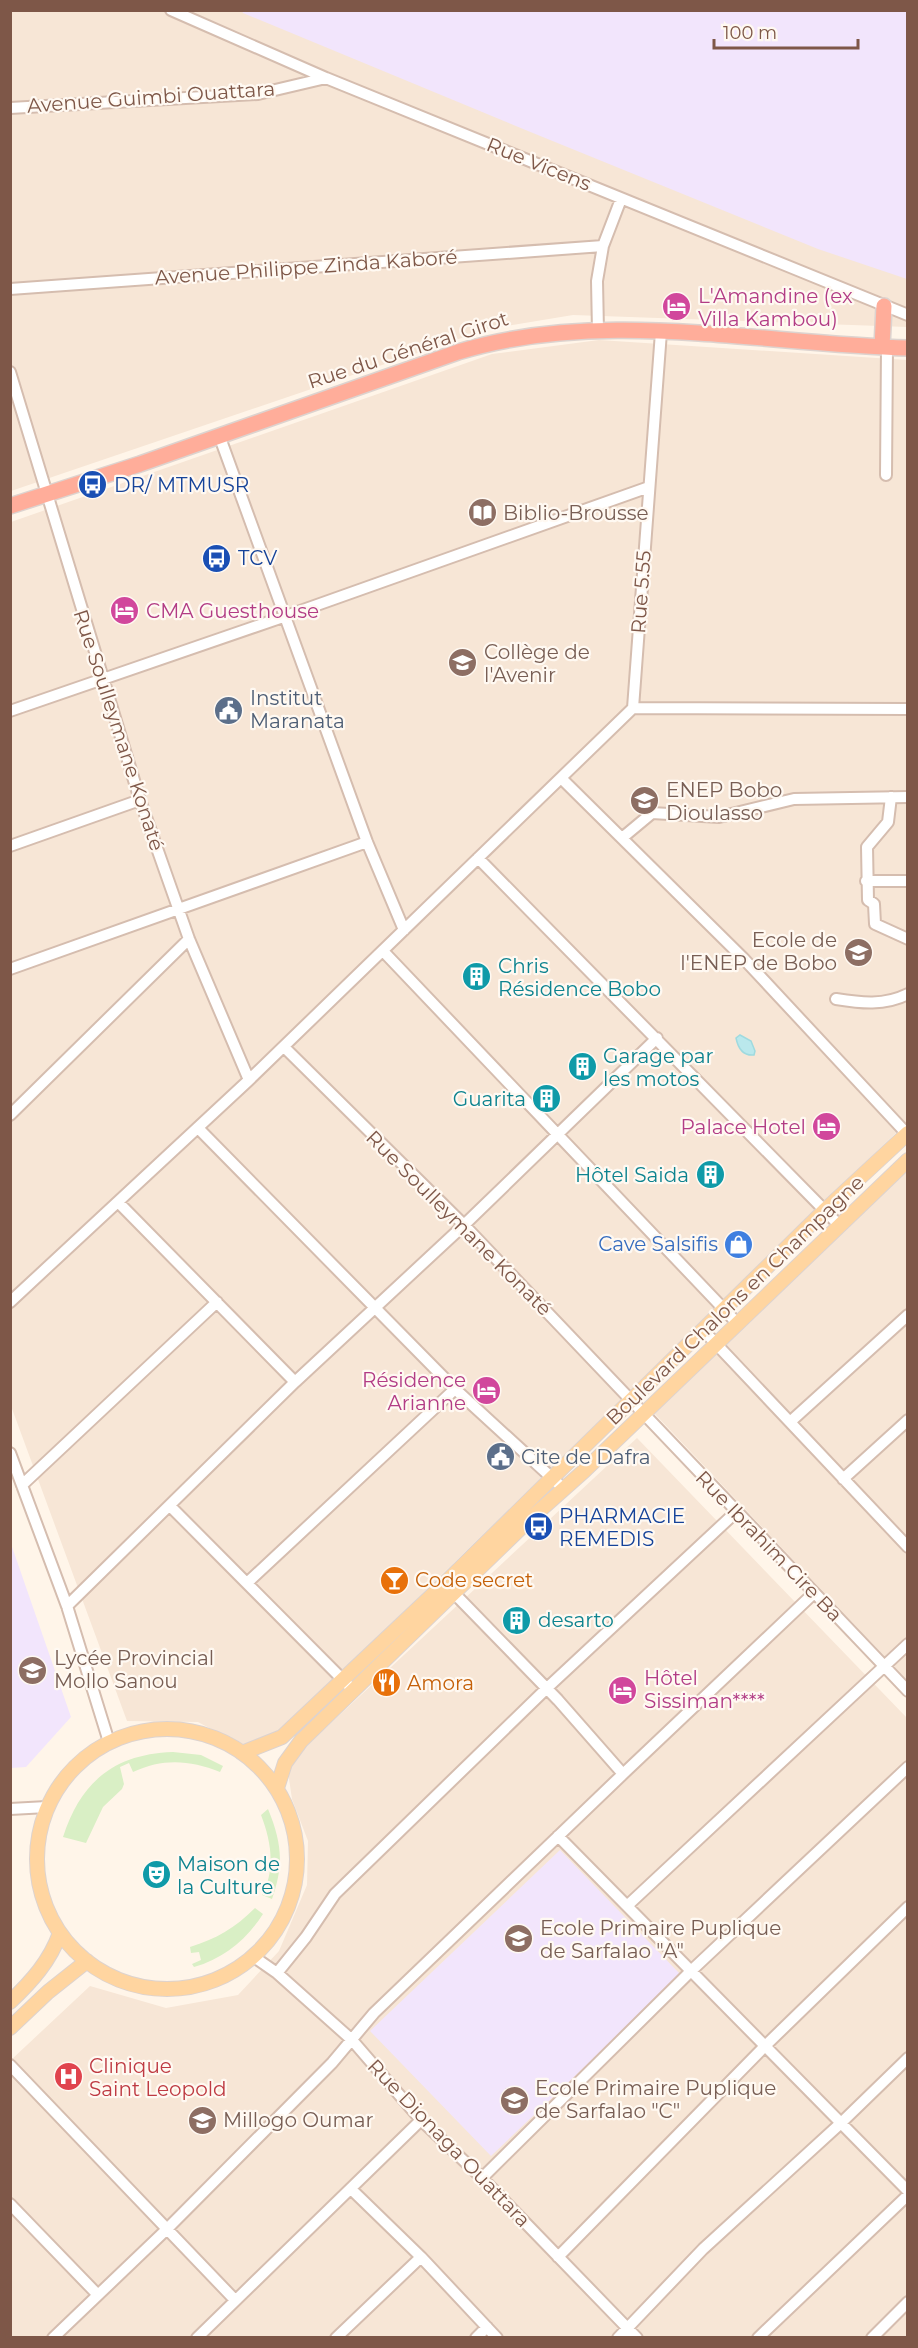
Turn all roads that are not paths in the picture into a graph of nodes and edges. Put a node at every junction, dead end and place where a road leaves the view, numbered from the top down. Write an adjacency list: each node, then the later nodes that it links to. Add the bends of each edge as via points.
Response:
1 (173, 11): 2 (street, Rue Vicens)
2 (326, 78): 3 (street, Avenue Guimbi Ouattara, via 258,94); 4 (street, Rue Vicens)
3 (10, 108)
4 (621, 199): 5 (street); 7 (street, Rue Vicens)
5 (603, 246): 6 (street, Avenue Philippe Zinda Kaboré); 9 (street, via 597,281)
6 (10, 289)
7 (884, 306): 8 (street, Rue Vicens); 11 (highway)
8 (908, 315)
9 (598, 331): 10 (highway, Rue du Général Girot); 14 (highway, Rue du Général Girot, via 491,341)
10 (661, 332): 11 (highway, Rue du Général Girot); 16 (street, Rue 5.55)
11 (884, 347): 12 (highway, Rue du Général Girot); 15 (street)
12 (908, 348)
13 (10, 372): 17 (street, Rue Soulleymane Konaté)
14 (219, 435): 17 (highway, Rue du Général Girot); 19 (street)
15 (886, 475)
16 (649, 487): 19 (street); 21 (street, Rue 5.55)
17 (46, 494): 18 (highway, Rue du Général Girot); 20 (street, Rue Soulleymane Konaté)
18 (10, 506)
19 (286, 616): 20 (street); 29 (street)
20 (102, 679): 23 (street); 27 (street, Rue Soulleymane Konaté)
21 (633, 708): 22 (street); 24 (street)
22 (908, 709)
23 (10, 711)
24 (561, 778): 28 (street); 31 (street)
25 (891, 797): 26 (street); 28 (street, via 794,799 718,817 652,813); 32 (street, via 888,822 867,847)
26 (908, 797)
27 (140, 800): 30 (street); 34 (street, Rue Soulleymane Konaté)
28 (622, 838): 47 (street, via 743,958)
29 (367, 842): 34 (street); 35 (street)
30 (10, 846)
31 (478, 858): 35 (street); 42 (street)
32 (866, 881): 33 (street); 37 (street, via 868,900 874,904 875,924)
33 (908, 881)
34 (178, 911): 36 (street, Rue Soulleymane Konaté); 39 (street)
35 (404, 930): 38 (street)
36 (189, 939): 44 (street, Rue Soulleymane Konaté); 45 (street)
37 (908, 939)
38 (383, 951): 43 (street); 48 (street)
39 (10, 969)
40 (908, 994): 41 (street, via 876,1004)
41 (836, 999)
42 (657, 1038): 48 (street); 51 (street)
43 (284, 1047): 44 (street); 52 (street, Rue Soulleymane Konaté)
44 (249, 1080): 46 (street)
45 (10, 1115)
46 (198, 1128): 50 (street); 56 (street)
47 (907, 1134): 51 (main road, Boulevard Chalons en Champagne)
48 (558, 1135): 52 (street); 57 (street)
49 (908, 1160): 53 (main road, Boulevard Chalons en Champagne)
50 (118, 1202): 54 (street); 55 (street)
51 (824, 1211): 53 (street); 57 (main road, Boulevard Chalons en Champagne)
52 (464, 1225): 56 (street); 64 (street, Rue Soulleymane Konaté)
53 (839, 1225): 59 (main road, Boulevard Chalons en Champagne)
54 (10, 1302)
55 (217, 1302): 62 (street); 71 (street)
56 (376, 1307): 62 (street); 63 (street)
57 (724, 1309): 59 (street); 60 (main road, Boulevard Chalons en Champagne)
58 (908, 1315): 67 (street)
59 (738, 1324): 61 (main road, Boulevard Chalons en Champagne)
60 (703, 1330): 61 (street); 64 (main road, Boulevard Chalons en Champagne)
61 (717, 1344): 65 (main road, Boulevard Chalons en Champagne); 67 (street)
62 (295, 1382): 73 (street)
63 (455, 1389): 69 (street); 76 (street)
64 (632, 1401): 65 (street, Rue Ibrahim Cire Ba); 69 (main road, Boulevard Chalons en Champagne)
65 (644, 1414): 72 (main road, Boulevard Chalons en Champagne); 74 (street, Rue Ibrahim Cire Ba)
66 (908, 1420): 70 (street)
67 (790, 1422): 70 (street)
68 (10, 1453): 71 (street)
69 (552, 1477): 72 (street); 77 (main road, Boulevard Chalons en Champagne)
70 (843, 1479): 75 (street)
71 (22, 1485): 79 (street)
72 (564, 1489): 77 (main road, Boulevard Chalons en Champagne)
73 (170, 1506): 76 (street); 79 (street)
74 (736, 1512): 78 (street, Rue Ibrahim Cire Ba); 83 (street)
75 (905, 1538)
76 (247, 1583): 82 (street)
77 (449, 1588): 82 (main road, Boulevard Chalons en Champagne); 83 (street)
78 (814, 1593): 81 (street, Rue Ibrahim Cire Ba); 88 (street)
79 (67, 1606): 85 (street)
80 (908, 1644): 81 (street)
81 (884, 1666): 84 (street, Rue Ibrahim Cire Ba); 93 (street)
82 (348, 1685): 86 (main road, Boulevard Chalons en Champagne, via 282,1737); 89 (main road, Boulevard Chalons en Champagne, via 293,1751)
83 (546, 1688): 88 (street); 99 (street, via 335,1894)
84 (908, 1691)
85 (109, 1742): 86 (main road, via 139,1732 175,1729 210,1736); 90 (main road, via 71,1772)
86 (242, 1753): 89 (main road)
87 (908, 1767): 98 (street)
88 (623, 1774): 92 (street)
89 (277, 1788): 96 (main road, via 297,1838 296,1881 282,1921)
90 (47, 1807): 91 (street); 95 (main road, via 38,1838 37,1869 43,1900)
91 (10, 1809)
92 (558, 1836): 93 (street); 102 (street, via 374,2013)
93 (628, 1905): 98 (street)
94 (908, 1907): 103 (street)
95 (60, 1933): 97 (main road); 100 (main road, via 44,1965)
96 (254, 1957): 97 (main road, via 212,1981 171,1989 130,1984); 99 (street, Rue Dionaga Ouattara)
97 (87, 1961): 101 (main road)
98 (692, 1970): 103 (street); 108 (street)
99 (277, 1973): 102 (street, Rue Dionaga Ouattara)
100 (10, 2002)
101 (10, 2028)
102 (352, 2040): 106 (street, Rue Dionaga Ouattara); 112 (street)
103 (765, 2046): 107 (street); 114 (street)
104 (907, 2059): 107 (street)
105 (10, 2065): 112 (street)
106 (421, 2120): 108 (street, Rue Dionaga Ouattara); 109 (street)
107 (841, 2124): 110 (street); 119 (street, via 703,2249)
108 (482, 2178): 114 (street, Rue Dionaga Ouattara)
109 (351, 2189): 113 (street); 116 (street)
110 (908, 2193): 127 (street)
111 (10, 2204): 115 (street)
112 (167, 2229): 115 (street); 116 (street)
113 (421, 2257): 118 (street); 122 (street)
114 (558, 2257): 119 (street, Rue Dionaga Ouattara)
115 (98, 2295): 120 (street)
116 (235, 2300): 121 (street)
117 (908, 2302): 128 (street)
118 (487, 2327): 123 (street); 124 (street)
119 (627, 2327): 125 (street); 126 (street, Rue Dionaga Ouattara)
120 (53, 2337)
121 (196, 2337)
122 (336, 2337)
123 (476, 2337)
124 (498, 2337)
125 (618, 2337)
126 (637, 2337)
127 (758, 2337)
128 (872, 2337)

